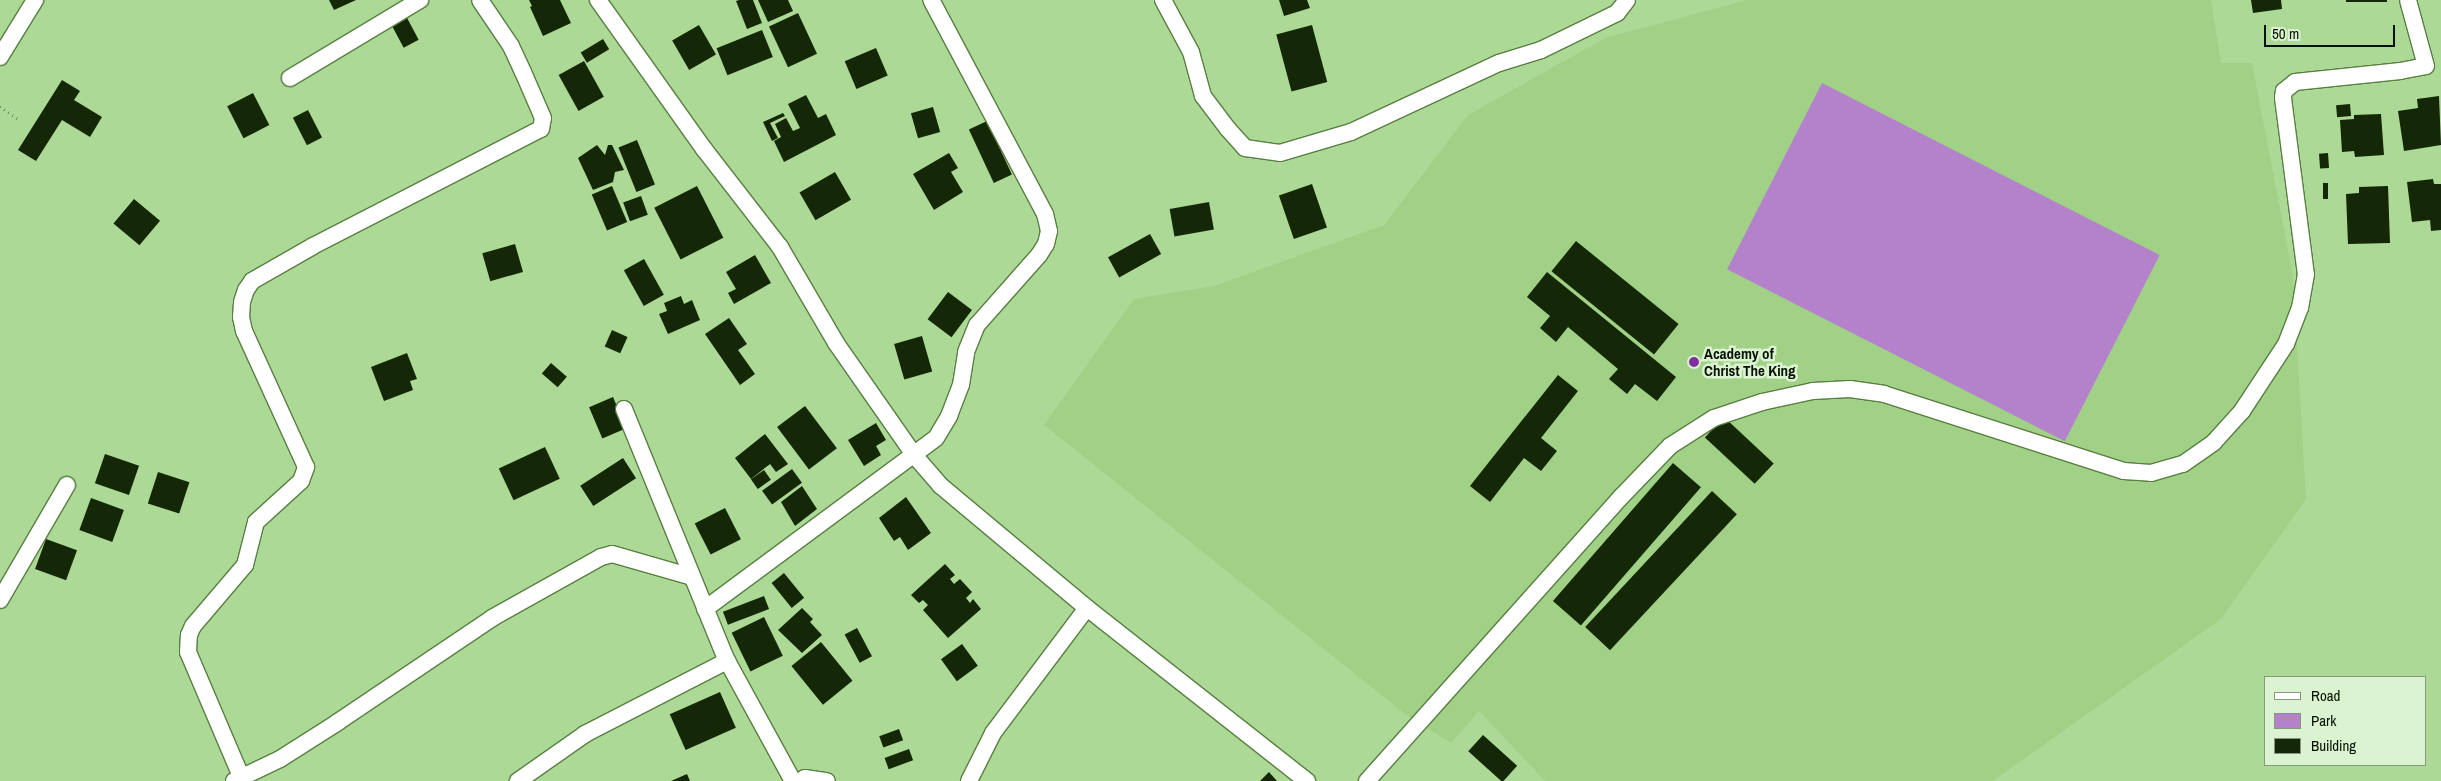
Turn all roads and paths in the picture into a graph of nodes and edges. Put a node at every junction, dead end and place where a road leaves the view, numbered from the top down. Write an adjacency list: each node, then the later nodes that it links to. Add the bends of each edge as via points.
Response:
1 (35, 0): 9 (street)
2 (420, 0): 11 (street)
3 (480, 0): 22 (street, via 524,72 543,118 541,129 312,246 252,281 242,302 244,331 306,467 301,481 256,522 245,564 189,635 188,652)
4 (598, 0): 15 (street, via 704,149 780,247 836,343)
5 (931, 0): 15 (street, via 1045,214 1049,231 1039,255 977,325 970,338 961,385 949,416 936,438)
6 (1163, 0): 7 (street, via 1190,52 1203,96 1228,130 1245,148 1280,153 1351,132 1499,63 1541,50 1617,13)
7 (1626, 0)
8 (2408, 0): 10 (street)
9 (0, 57)
10 (2434, 65): 29 (street, via 2295,82 2286,88 2283,97 2306,275 2300,308 2286,344 2242,411 2214,442 2183,464 2150,473 2124,471 1884,394 1850,389 1813,391 1762,402 1714,418 1670,446 1621,497)
11 (290, 78)
12 (0, 106): 13 (path)
13 (20, 120)
14 (624, 409): 17 (street)
15 (914, 455): 19 (street, via 941,486); 20 (street)
16 (67, 485): 18 (street)
17 (692, 577): 20 (street); 22 (street, via 612,554 601,557 492,618 338,722 280,759)
18 (0, 600)
19 (1087, 608): 27 (street, via 993,734); 28 (street)
20 (705, 609): 21 (street)
21 (727, 661): 23 (street, via 585,734); 24 (street)
22 (239, 780)
23 (518, 781)
24 (793, 781)
25 (800, 781): 26 (street, via 805,778)
26 (827, 781)
27 (969, 781)
28 (1308, 781)
29 (1367, 781)

